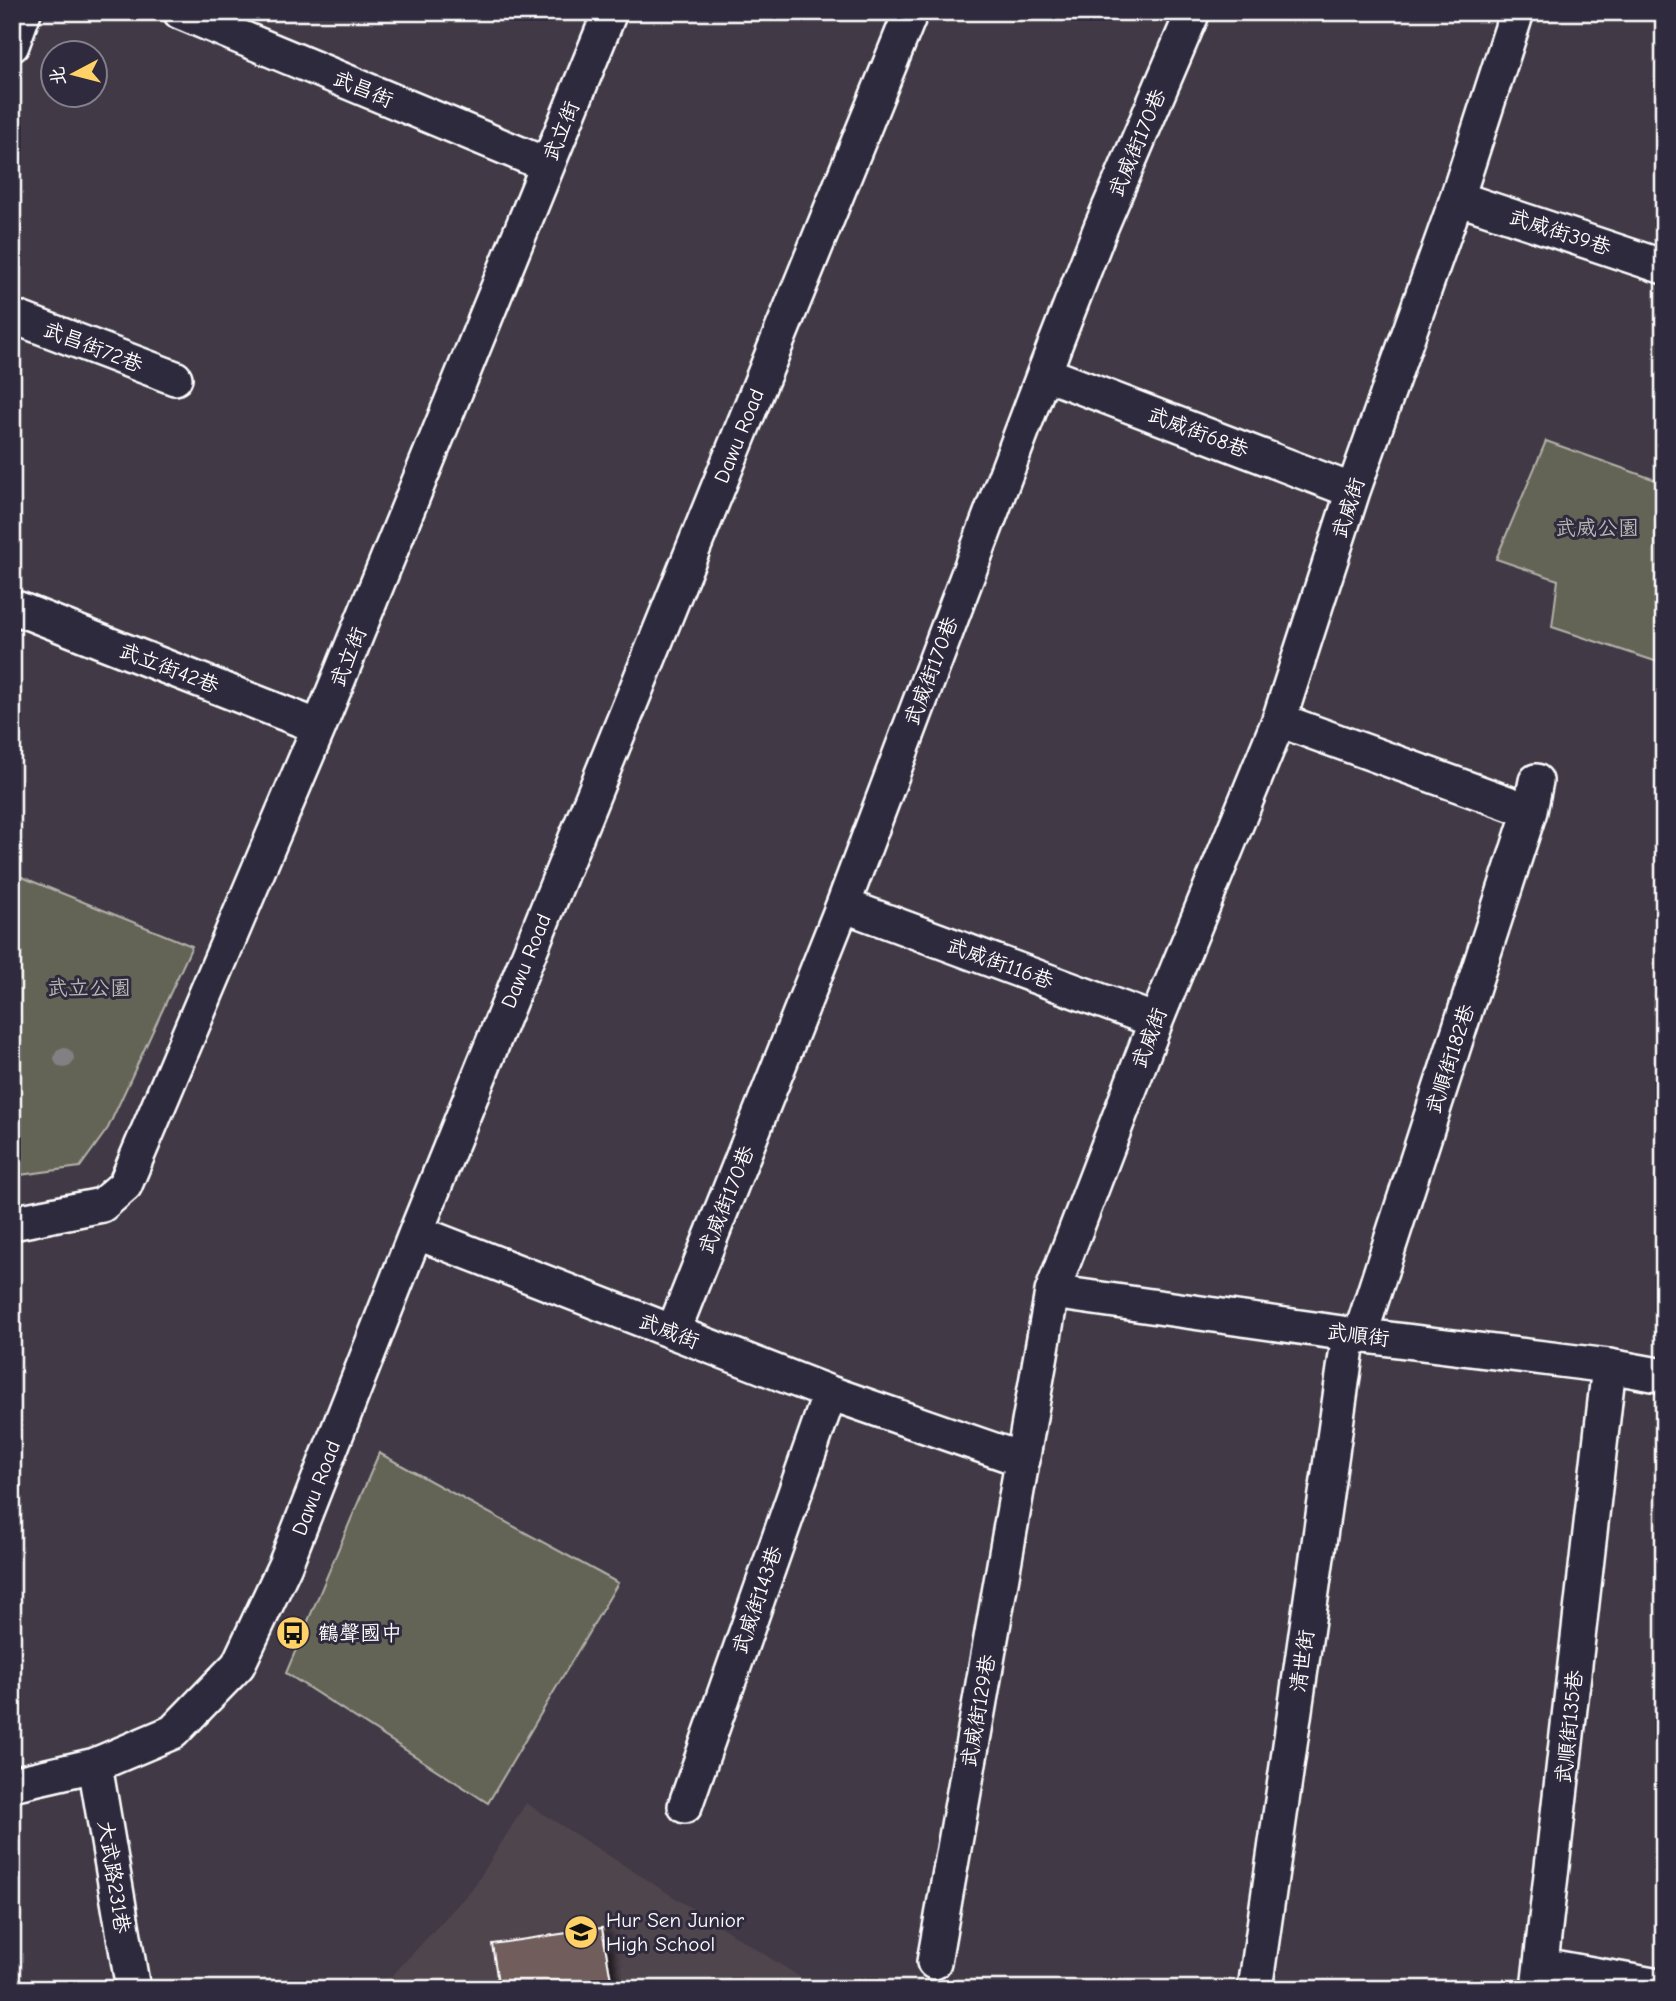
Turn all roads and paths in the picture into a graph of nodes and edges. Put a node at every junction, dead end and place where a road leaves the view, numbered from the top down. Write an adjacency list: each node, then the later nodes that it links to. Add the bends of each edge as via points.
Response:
1 (24, 12): 7 (street)
2 (180, 12): 8 (street, 武昌街)
3 (610, 12): 8 (street, 武立街)
4 (911, 12): 21 (street, Dawu Road)
5 (1193, 12): 12 (street, 武威街170巷)
6 (1517, 12): 9 (street, 武威街)
7 (12, 45)
8 (547, 165): 17 (street, 武立街)
9 (1457, 198): 10 (street, 武威街39巷); 14 (street, 武威街)
10 (1664, 267)
11 (12, 316): 13 (street, 武昌街72巷)
12 (1044, 373): 14 (street, 武威街68巷); 18 (street, 武威街170巷)
13 (175, 378)
14 (1353, 491): 16 (street, 武威街)
15 (19, 609): 17 (street, 武立街42巷)
16 (1279, 720): 19 (street, 武威街); 24 (street, 武順街182巷, via 1533,796)
17 (319, 727): 20 (street, 武立街, via 125,1185 102,1205)
18 (843, 905): 19 (street, 武威街116巷); 23 (street, 武威街170巷)
19 (1156, 1021): 22 (street, 武威街)
20 (12, 1223)
21 (416, 1233): 23 (street, 武威街); 29 (street, Dawu Road, via 285,1564 238,1665 173,1732)
22 (1052, 1292): 24 (street, 武順街); 28 (street, 武威街)
23 (673, 1332): 27 (street, 武威街)
24 (1355, 1335): 25 (street, 武順街); 36 (street, 清世街)
25 (1609, 1366): 26 (street, 武順街); 33 (street, 武順街135巷)
26 (1664, 1376)
27 (830, 1393): 28 (street, 武威街); 31 (street, 武威街143巷)
28 (1023, 1460): 32 (street, 武威街129巷)
29 (95, 1765): 30 (street, Dawu Road); 35 (street, 大武路231巷)
30 (12, 1784)
31 (685, 1806)
32 (934, 1962)
33 (1540, 1977): 34 (street, 武順街135巷)
34 (1664, 1987)
35 (133, 1989)
36 (1255, 1989)

